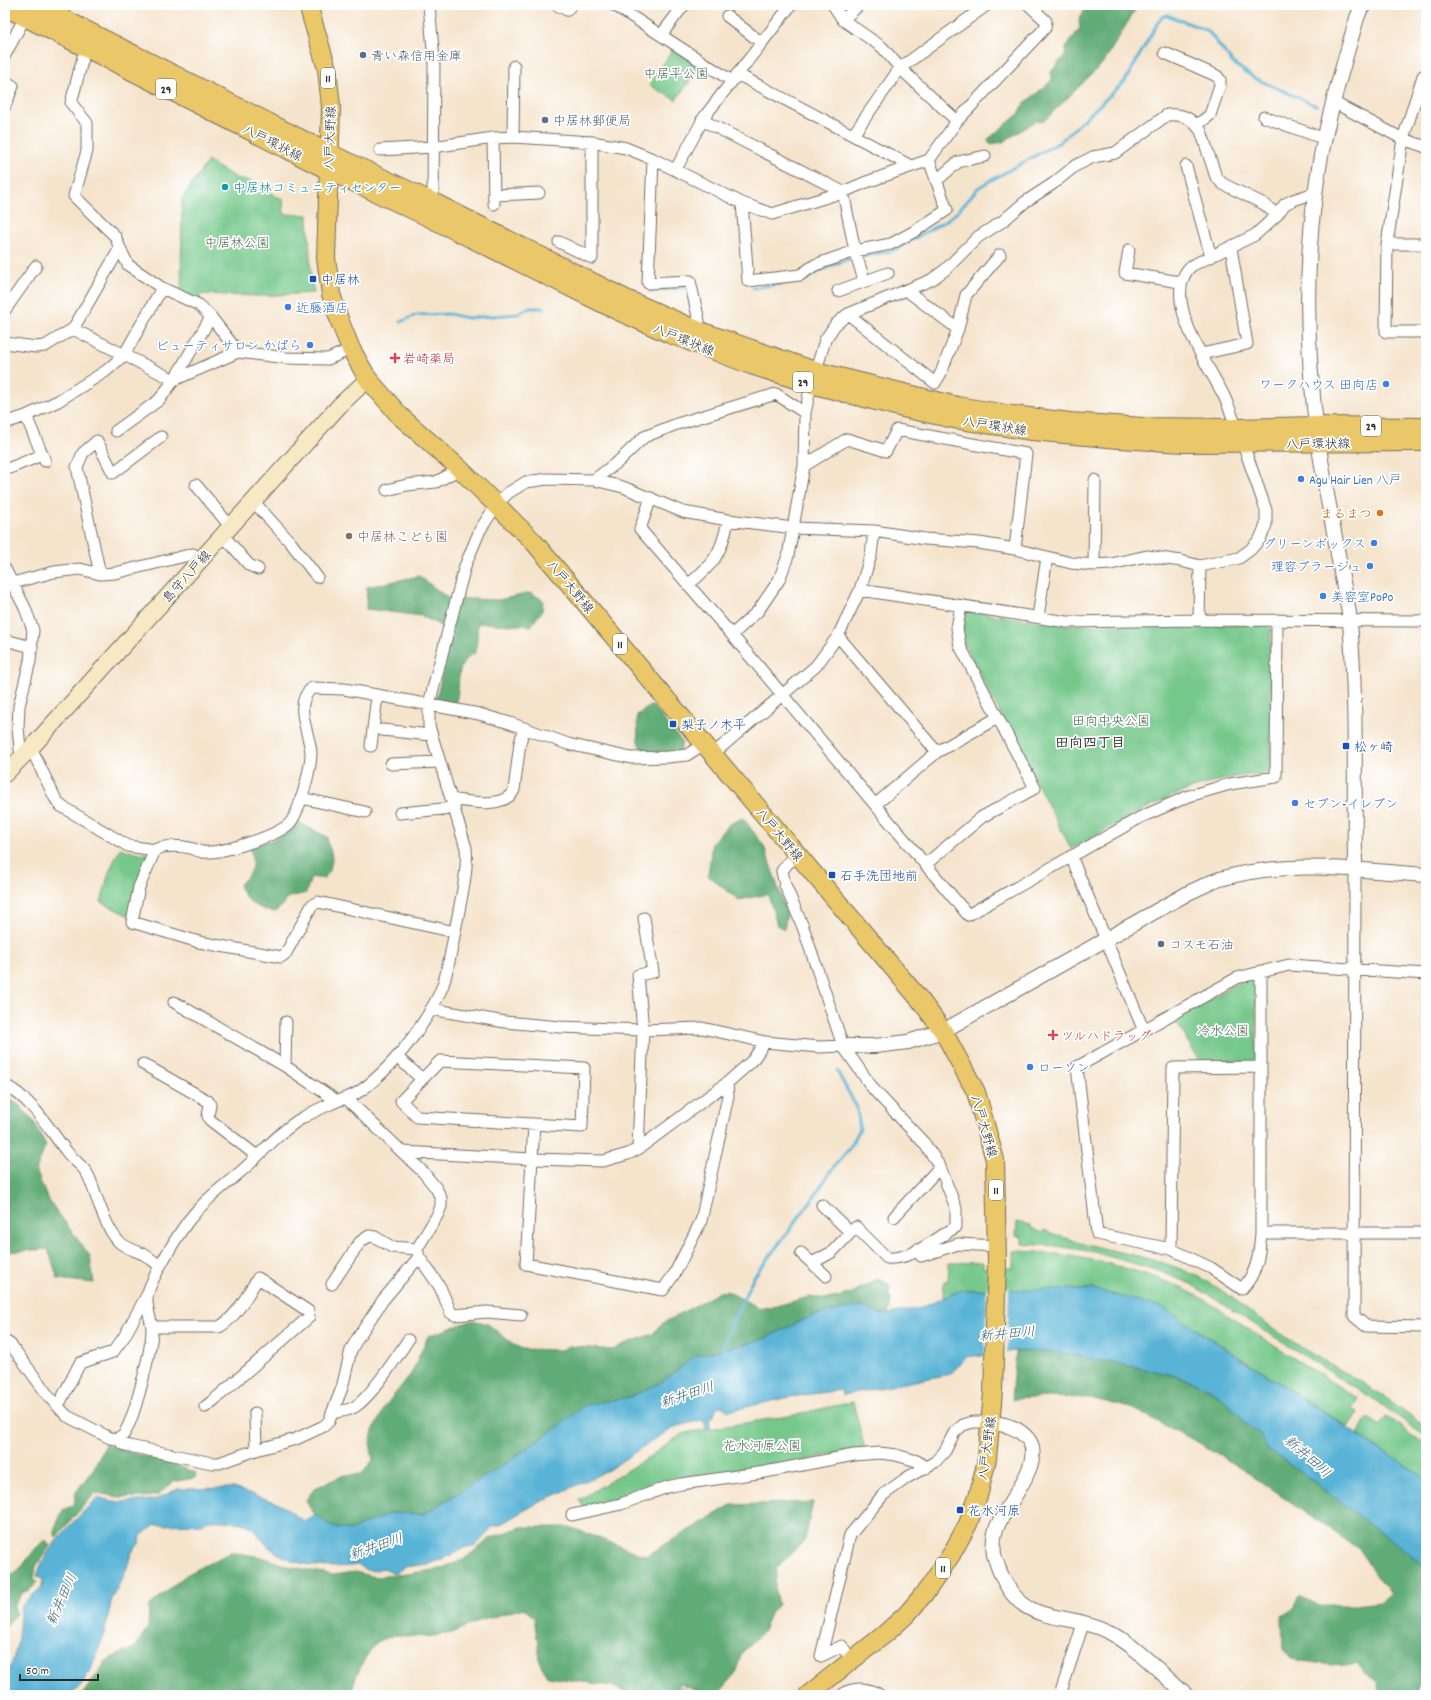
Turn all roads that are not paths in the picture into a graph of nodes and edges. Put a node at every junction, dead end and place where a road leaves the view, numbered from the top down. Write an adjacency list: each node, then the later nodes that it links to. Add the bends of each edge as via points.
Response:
1 (308, 5): 45 (main road, 八戸大野線 / 11, via 327,69 331,107)
2 (429, 5): 39 (street, via 434,60)
3 (557, 5): 4 (street, via 567,10)
4 (571, 5)
5 (684, 5): 17 (street)
6 (790, 5): 19 (street)
7 (833, 5): 16 (street)
8 (859, 5): 16 (street)
9 (987, 5): 23 (street)
10 (1029, 5): 31 (street, via 1046,21 1045,28)
11 (1361, 6): 27 (street)
12 (5, 7): 14 (main road, 八戸環状線 / 29)
13 (621, 7): 17 (street)
14 (31, 11): 18 (main road, 八戸環状線 / 29); 21 (street)
15 (727, 16): 19 (street)
16 (843, 20): 23 (street, via 882,47)
17 (661, 35): 25 (street)
18 (87, 40): 45 (main road, 八戸環状線 / 29); 59 (street, via 71,103 87,123 87,152 74,196 115,236)
19 (762, 43): 25 (street)
20 (1165, 53): 32 (street, via 1217,76 1220,80 1210,115)
21 (5, 55)
22 (514, 66): 34 (street)
23 (900, 68): 31 (street); 33 (street)
24 (1426, 76): 37 (street, via 1423,76)
25 (734, 77): 30 (street); 33 (street)
26 (5, 81): 28 (street, via 13,86)
27 (1333, 102): 36 (street); 37 (street)
28 (5, 106)
29 (1264, 117): 36 (street)
30 (702, 120): 48 (street); 50 (street)
31 (958, 121): 44 (street)
32 (1198, 126): 55 (street, via 1202,131 1216,177 1223,184 1264,204); 70 (street, via 1189,118 1167,114 1114,153 1093,157 1075,166 1025,202 1003,222 978,237 945,270 931,280)
33 (853, 135): 46 (street)
34 (513, 137): 35 (street); 38 (street)
35 (493, 138): 39 (street); 51 (street, via 495,200)
36 (1325, 138): 52 (street)
37 (1403, 139): 40 (street); 57 (street)
38 (592, 142): 43 (street, via 626,148); 56 (street, via 592,258)
39 (433, 147): 41 (street); 53 (street)
40 (1426, 147)
41 (380, 150)
42 (985, 156): 49 (street, via 958,162)
43 (653, 159): 48 (street); 77 (street, via 648,283 690,281 698,321)
44 (929, 160): 46 (street); 49 (street)
45 (329, 161): 53 (main road, 八戸環状線 / 29); 80 (main road, 八戸大野線 / 11, via 326,258 331,294); 84 (main road, 八戸環状線 / 29, via 426,216 616,310 751,365)
46 (911, 166): 50 (street)
47 (1186, 166): 64 (street)
48 (676, 169): 54 (street)
49 (936, 181): 61 (street, via 947,210 891,244)
50 (843, 192): 54 (street, via 772,214); 61 (street)
51 (539, 193)
52 (1315, 193): 55 (street, via 1286,204); 92 (street, via 1307,293)
53 (434, 202): 77 (main road, 八戸環状線 / 29, via 626,300)
54 (742, 203): 61 (street, via 748,281 800,275 815,265)
55 (1277, 215): 60 (street, via 1255,236)
56 (560, 242)
57 (1387, 244): 58 (street); 78 (street, via 1386,332)
58 (1426, 244)
59 (120, 248): 69 (street, via 128,265); 75 (street)
60 (1231, 248): 64 (street); 82 (street, via 1247,344)
61 (856, 250): 67 (street)
62 (1129, 250): 68 (street, via 1125,273)
63 (1000, 255): 76 (street, via 966,295)
64 (1211, 257): 68 (street, via 1190,266)
65 (36, 266): 72 (street)
66 (888, 273): 67 (street)
67 (864, 280): 71 (street)
68 (1180, 282): 82 (street, via 1185,318)
69 (162, 288): 74 (street, via 199,305); 83 (street)
70 (906, 290): 73 (street); 76 (street)
71 (838, 291)
72 (5, 310)
73 (848, 314): 76 (street, via 935,384); 84 (street, via 835,325 825,340)
74 (211, 317): 81 (street); 86 (street)
75 (72, 329): 79 (street, via 45,346); 83 (street)
76 (958, 329)
77 (697, 330): 84 (main road, 八戸環状線 / 29)
78 (1426, 332)
79 (5, 343)
80 (351, 349): 81 (street, via 328,359 287,358); 85 (main road, 八戸大野線 / 11)
81 (238, 352): 86 (street)
82 (1201, 354): 93 (street, via 1225,397)
83 (124, 355): 86 (street); 88 (street, via 99,375 58,401)
84 (813, 378): 87 (street); 93 (main road, 八戸環状線 / 29, via 1012,415)
85 (368, 379): 97 (main road, 八戸大野線 / 11, via 400,416); 104 (main road, 島守八戸線, via 340,405)
86 (174, 380): 91 (street, via 159,400)
87 (805, 413): 96 (street); 99 (street, via 776,394 677,424 644,437)
88 (26, 416): 89 (street); 98 (street, via 44,458)
89 (5, 423)
90 (1426, 427): 92 (main road, 八戸環状線 / 29)
91 (116, 431)
92 (1318, 434): 93 (main road, 八戸環状線 / 29); 95 (main road, 八戸環状線 / 29); 127 (street)
93 (1239, 436): 114 (street, via 1266,510 1266,525 1260,539 1239,558)
94 (161, 437): 117 (street, via 113,473 97,441 83,453 77,467)
95 (1426, 442)
96 (804, 466): 107 (street); 110 (street, via 847,439 886,451 898,430 1026,454)
97 (460, 469): 102 (street, via 436,482); 105 (main road, 八戸大野線 / 11)
98 (5, 470)
99 (594, 480): 103 (street); 105 (street, via 547,479 526,482 508,493)
100 (1095, 480): 113 (street)
101 (196, 485): 108 (street)
102 (386, 490)
103 (652, 498): 106 (street, via 683,512); 120 (street, via 640,529)
104 (253, 501): 108 (main road, 島守八戸線); 118 (street, via 291,543)
105 (497, 504): 134 (street, via 480,530 464,566); 140 (main road, 八戸大野線 / 11, via 532,541)
106 (728, 520): 107 (street); 120 (street, via 724,541 717,556 704,572)
107 (794, 528): 109 (street); 128 (street, via 779,580 758,611)
108 (226, 530): 112 (main road, 島守八戸線); 116 (street, via 249,565)
109 (874, 531): 110 (street); 121 (street, via 871,555)
110 (1015, 549): 111 (street)
111 (1047, 557): 113 (street); 123 (street)
112 (201, 560): 117 (street, via 193,554 115,573); 142 (main road, 島守八戸線)
113 (1094, 565): 114 (street, via 1147,556)
114 (1200, 566): 124 (street)
115 (5, 569): 119 (street)
116 (258, 569)
117 (100, 574): 119 (street, via 80,569 54,572)
118 (317, 577)
119 (9, 584): 131 (street, via 26,608 33,630)
120 (688, 585): 128 (street)
121 (860, 590): 122 (street); 129 (street)
122 (961, 606): 123 (street); 135 (street, via 957,628 960,646)
123 (1038, 617): 124 (street, via 1067,622)
124 (1199, 620): 125 (street)
125 (1277, 620): 127 (street); 153 (street, via 1276,777 1230,784 1189,796 1140,817)
126 (1426, 621): 127 (street)
127 (1350, 622): 155 (street, via 1354,702)
128 (732, 635): 133 (street)
129 (838, 636): 133 (street, via 816,666); 141 (street)
130 (5, 640): 131 (street)
131 (32, 647): 142 (street, via 19,706 18,728)
132 (379, 696): 134 (street); 139 (street); 146 (street, via 344,689 312,688 306,692 302,713 311,755)
133 (782, 696): 140 (street); 148 (street)
134 (430, 704): 136 (street, via 479,714); 138 (street, via 429,726)
135 (998, 718): 141 (street); 154 (street, via 1035,788 982,817)
136 (524, 728): 140 (street, via 568,744 631,758 687,755); 147 (street, via 512,795 505,800)
137 (382, 730): 138 (street)
138 (432, 735): 143 (street)
139 (372, 746)
140 (708, 749): 152 (main road, 八戸大野線 / 11)
141 (937, 752): 148 (street)
142 (26, 753): 145 (main road, 島守八戸線); 151 (street, via 61,806 128,846)
143 (439, 762): 144 (street); 147 (street)
144 (391, 764)
145 (5, 774)
146 (301, 798): 149 (street); 151 (street, via 296,814 288,824 270,835 237,847 215,852 201,852 190,848 160,847)
147 (453, 804): 150 (street); 158 (street, via 466,848 467,864)
148 (875, 805): 154 (street)
149 (365, 812)
150 (400, 813)
151 (155, 850): 158 (street, via 139,887 132,922 199,942 281,957 286,953 312,905 318,902)
152 (798, 855): 167 (main road, 八戸大野線 / 11, via 921,1001); 170 (street, via 782,871 785,885 803,927)
153 (1071, 856): 154 (street, via 968,915); 159 (street)
154 (926, 864)
155 (1355, 870): 156 (street); 159 (street, via 1281,867 1219,879 1190,892); 160 (street)
156 (1426, 875)
157 (644, 918): 166 (street, via 653,972 638,975)
158 (455, 932): 164 (street, via 443,984)
159 (1104, 940): 167 (street); 168 (street)
160 (1354, 968): 161 (street, via 1289,965); 162 (street); 189 (street)
161 (1260, 971): 168 (street, via 1237,978); 174 (street)
162 (1426, 974)
163 (174, 1002): 173 (street)
164 (432, 1009): 166 (street, via 505,1022); 171 (street)
165 (286, 1022): 173 (street)
166 (642, 1030): 169 (street, via 702,1028); 180 (street)
167 (943, 1031): 170 (street, via 908,1042); 195 (main road, 八戸大野線 / 11, via 976,1092 995,1160)
168 (1144, 1031): 191 (street, via 1077,1067 1097,1234)
169 (765, 1042): 170 (street, via 819,1048); 176 (street, via 752,1061)
170 (843, 1046): 184 (street, via 874,1090 924,1143)
171 (397, 1057): 175 (street); 178 (street, via 367,1086)
172 (143, 1064): 182 (street, via 208,1101 210,1120)
173 (285, 1066): 178 (street)
174 (1260, 1067): 188 (street); 191 (street, via 1173,1068)
175 (422, 1079): 179 (street, via 401,1101 417,1117); 179 (street, via 440,1061 584,1068 582,1127)
176 (727, 1083): 180 (street); 183 (street, via 728,1096 700,1220 675,1273 663,1290 526,1264)
177 (5, 1085): 197 (street, via 32,1105 68,1154 80,1164 118,1240)
178 (341, 1100): 181 (street); 182 (street, via 291,1125)
179 (534, 1124): 183 (street)
180 (638, 1149): 183 (street, via 603,1161)
181 (402, 1152): 183 (street); 193 (street, via 423,1172 441,1198 438,1214)
182 (257, 1156): 197 (street, via 200,1206)
183 (532, 1159)
184 (940, 1167): 186 (street); 192 (street, via 956,1208 956,1227)
185 (822, 1205): 187 (street)
186 (894, 1217)
187 (850, 1232): 192 (street, via 856,1227 887,1258 908,1255); 196 (street, via 832,1252)
188 (1261, 1233): 189 (street); 191 (street, via 1259,1258 1251,1279 1242,1289 1211,1268)
189 (1353, 1233): 190 (street); 203 (street, via 1354,1316 1366,1326)
190 (1426, 1233)
191 (1172, 1249)
192 (917, 1250): 195 (street, via 921,1256 958,1244)
193 (418, 1253): 199 (street, via 392,1247 369,1236 360,1242); 201 (street, via 440,1287 451,1313); 209 (street, via 357,1339)
194 (801, 1253): 196 (street)
195 (997, 1255): 210 (main road, 八戸大野線 / 11)
196 (812, 1263): 198 (street)
197 (160, 1266): 200 (street)
198 (826, 1276)
199 (332, 1284)
200 (147, 1295): 202 (street, via 147,1310); 206 (street, via 113,1352 80,1363)
201 (522, 1314)
202 (152, 1327): 207 (street, via 219,1326 234,1315 258,1278 308,1311 309,1316); 211 (street, via 144,1374 130,1423)
203 (1426, 1327)
204 (408, 1340): 209 (street, via 361,1402 355,1407)
205 (5, 1341): 206 (street, via 11,1345)
206 (58, 1406): 211 (street, via 67,1416 79,1423)
207 (205, 1407)
208 (255, 1413): 212 (street)
209 (332, 1413): 212 (street, via 324,1426 310,1433)
210 (991, 1422): 213 (street, via 963,1425 954,1433 945,1451); 215 (street, via 1009,1425 1023,1432 1031,1443 1034,1454 1032,1465 1002,1515 996,1530 993,1546 1000,1572 1010,1593 1029,1608 1054,1618); 216 (main road, 八戸大野線 / 11, via 987,1459 979,1492 968,1524 951,1555 907,1614)
211 (117, 1439): 212 (street, via 129,1446 212,1463)
212 (256, 1450)
213 (926, 1468): 214 (street, via 912,1459 896,1455 854,1455 667,1487 621,1504); 216 (street, via 883,1495 850,1535 821,1656 842,1646)
214 (572, 1516)
215 (1084, 1624): 220 (street); 221 (street, via 1111,1633 1120,1639)
216 (852, 1661): 217 (main road, 八戸大野線 / 11)
217 (808, 1695)
218 (842, 1695): 219 (street, via 854,1689 873,1691)
219 (880, 1695)
220 (1060, 1695)
221 (1186, 1695)

